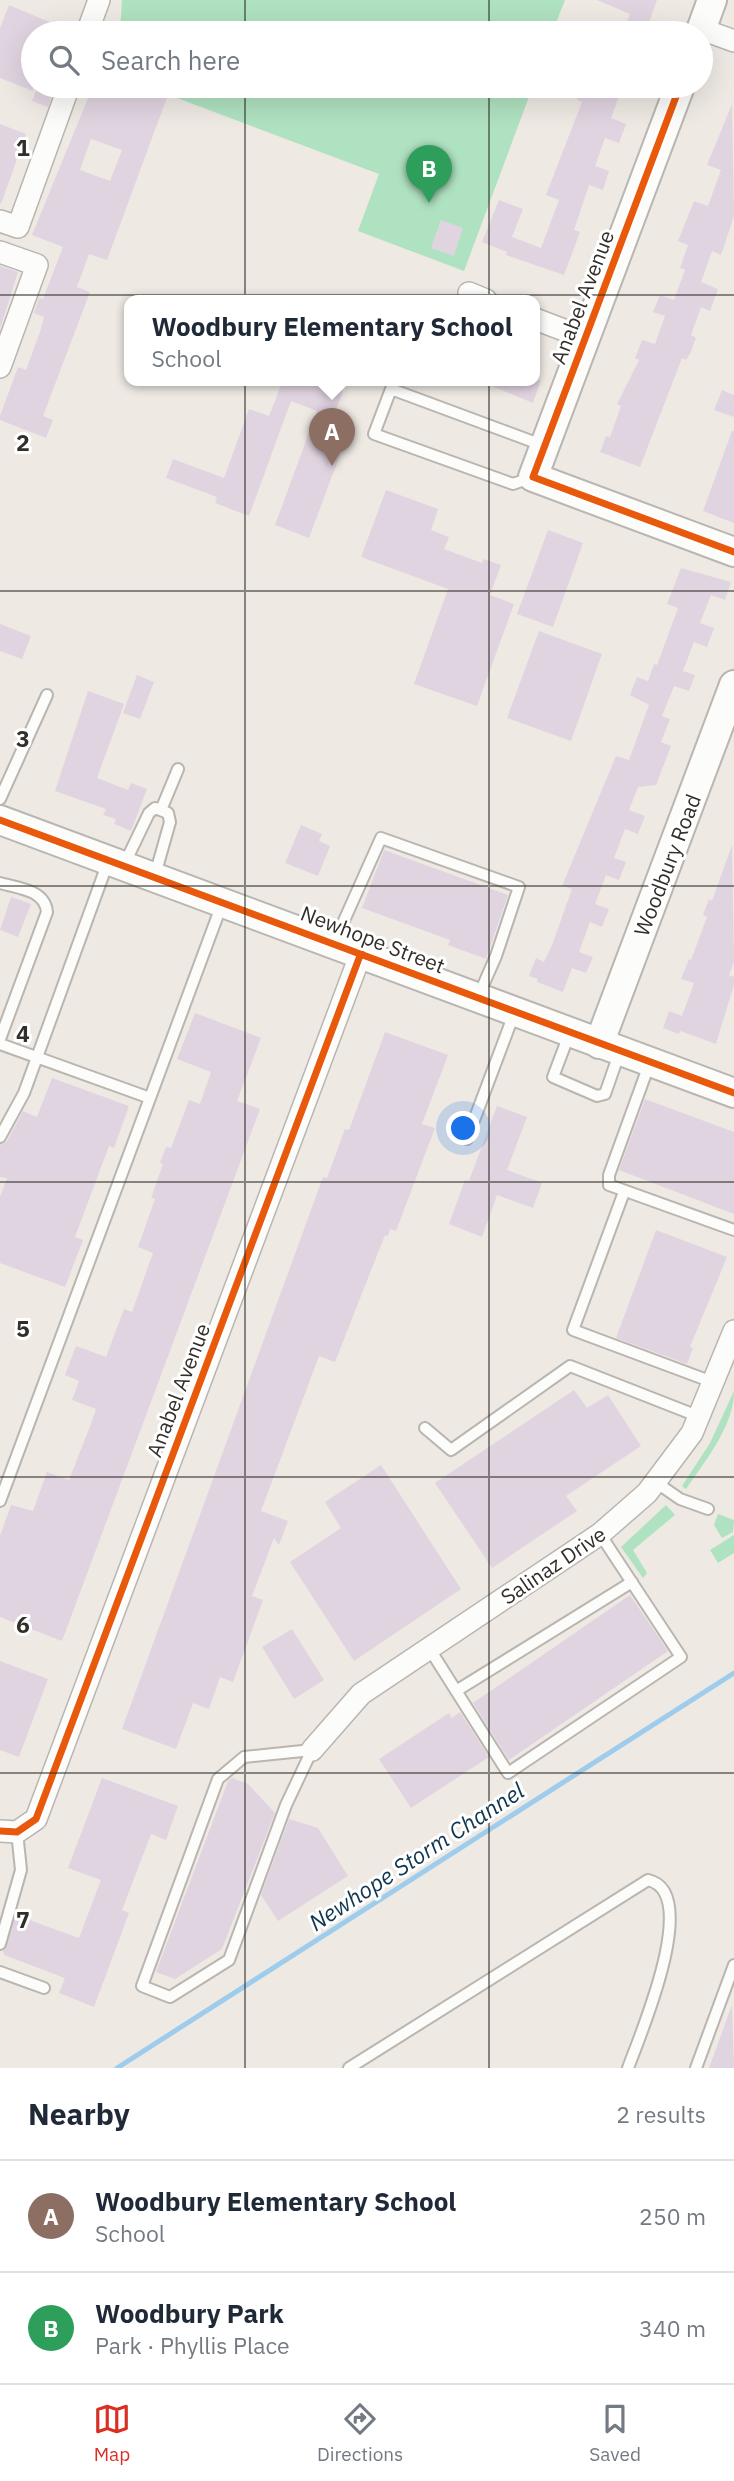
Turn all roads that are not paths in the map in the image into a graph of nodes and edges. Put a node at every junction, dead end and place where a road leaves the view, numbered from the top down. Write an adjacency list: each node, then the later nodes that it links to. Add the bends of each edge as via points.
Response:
1 (99, 0): 3 (street)
2 (712, 0): 4 (street)
3 (91, 21)
4 (704, 21)
5 (713, 35): 6 (street)
6 (734, 41)
7 (64, 98): 9 (street)
8 (675, 98): 12 (street, Anabel Avenue)
9 (9, 224)
10 (0, 252): 13 (street, via 37,265)
11 (540, 321): 12 (street)
12 (585, 338): 14 (street, Anabel Avenue)
13 (0, 367)
14 (545, 446): 15 (street, Anabel Avenue); 15 (lane, via 391,389 374,434 513,484)
15 (533, 477): 16 (street)
16 (734, 552)
17 (734, 685): 33 (street, Woodbury Road)
18 (47, 695): 20 (lane)
19 (178, 769): 21 (lane)
20 (0, 799)
21 (161, 810): 23 (lane, via 149,813); 24 (lane, via 168,813 170,822)
22 (0, 820): 23 (street, Newhope Street)
23 (117, 863): 24 (street, Newhope Street); 34 (lane)
24 (155, 877): 26 (street, Newhope Street)
25 (0, 883): 32 (lane, via 40,896 47,912)
26 (223, 902): 27 (street, Newhope Street); 37 (lane)
27 (334, 943): 28 (street, Newhope Street); 29 (lane, via 381,838 519,887)
28 (361, 953): 29 (street, Newhope Street); 55 (street, Anabel Avenue, via 36,1818)
29 (478, 997): 30 (street, Newhope Street)
30 (515, 1012): 31 (street, Newhope Street); 39 (lane)
31 (570, 1032): 33 (street, Newhope Street); 33 (lane, via 553,1077 586,1092 605,1094)
32 (0, 1042): 34 (lane)
33 (610, 1048): 35 (street, Newhope Street)
34 (36, 1057): 37 (lane); 38 (lane, via 24,1093)
35 (650, 1062): 36 (street, Newhope Street); 40 (lane, via 607,1180)
36 (734, 1093)
37 (150, 1098): 48 (lane)
38 (0, 1137)
39 (467, 1139)
40 (624, 1192): 41 (lane); 44 (lane, via 573,1330)
41 (734, 1230)
42 (734, 1331): 43 (street, Salinaz Drive)
43 (729, 1358): 44 (street, Salinaz Drive)
44 (715, 1383): 45 (street, Salinaz Drive)
45 (700, 1417): 46 (lane, via 570,1366 451,1450); 47 (street, Salinaz Drive)
46 (425, 1428)
47 (657, 1483): 49 (lane, via 680,1499); 50 (street, Salinaz Drive)
48 (0, 1501)
49 (708, 1509)
50 (600, 1534): 51 (lane); 52 (street, Salinaz Drive)
51 (632, 1583): 53 (lane); 53 (lane, via 681,1657 508,1773)
52 (429, 1648): 53 (lane); 54 (street, Salinaz Drive, via 360,1694)
53 (456, 1691)
54 (312, 1750): 54 (lane, via 286,1805 229,1960 170,1997 142,1986 218,1779 244,1757)
55 (8, 1831): 56 (lane, via 21,1870)
56 (0, 1944)
57 (734, 1965): 62 (lane)
58 (0, 1972): 59 (lane)
59 (44, 1988)
60 (349, 2068): 61 (lane, via 648,1881 662,1888 671,1920 666,1951)
61 (628, 2068)
62 (696, 2068)

